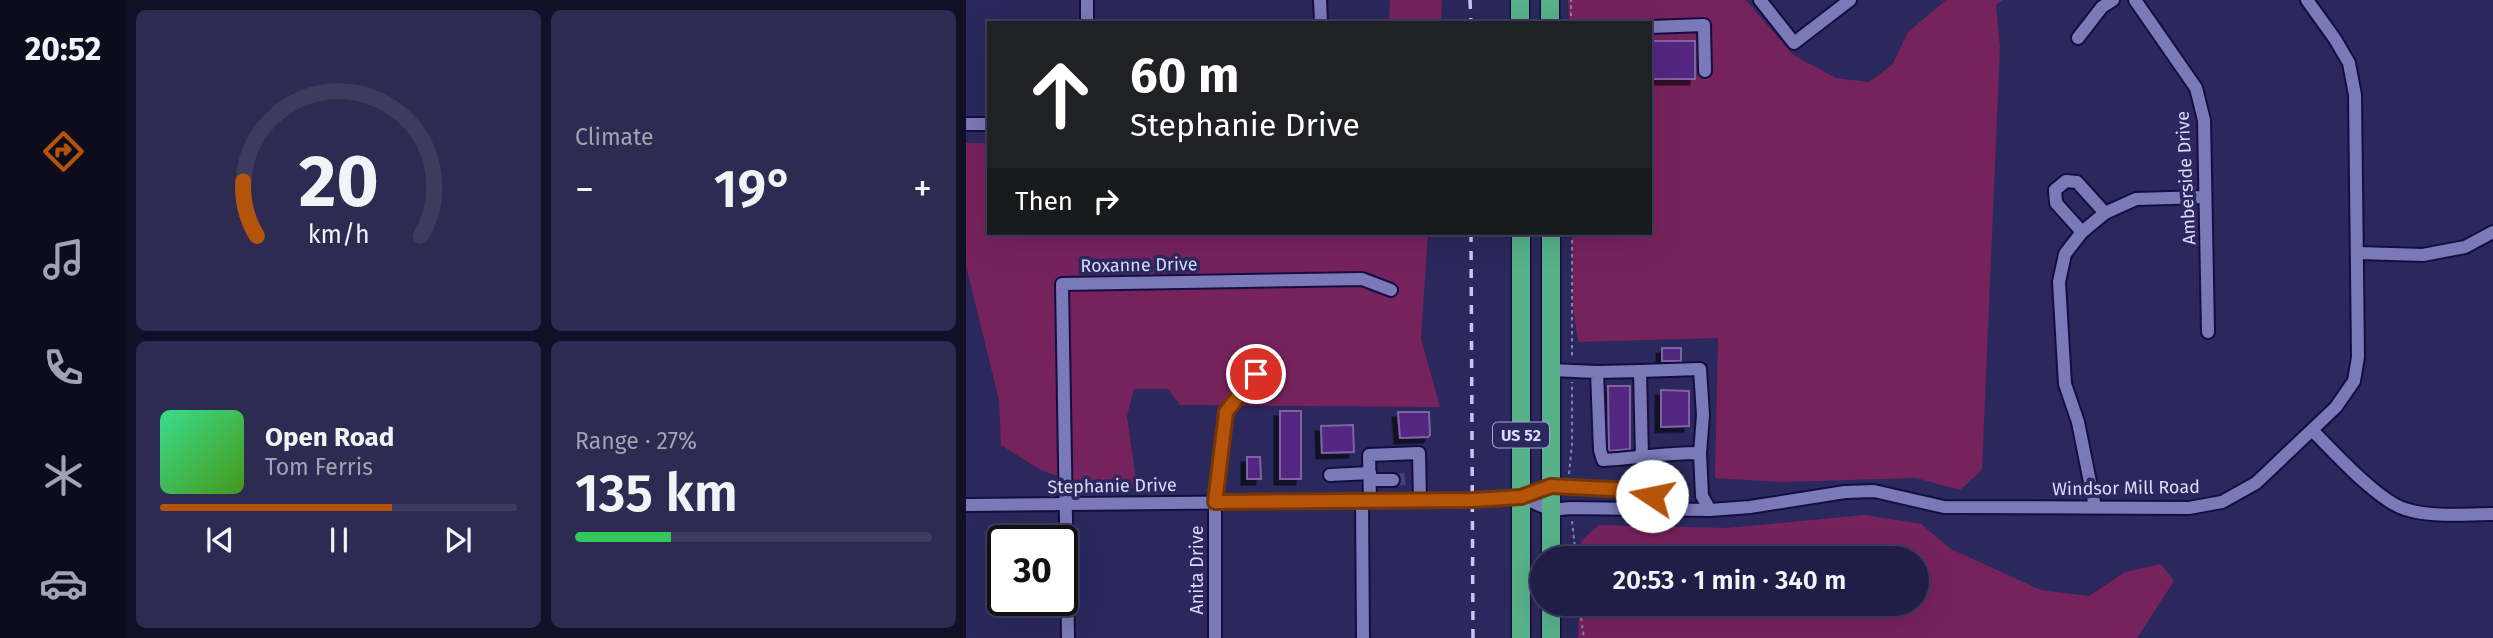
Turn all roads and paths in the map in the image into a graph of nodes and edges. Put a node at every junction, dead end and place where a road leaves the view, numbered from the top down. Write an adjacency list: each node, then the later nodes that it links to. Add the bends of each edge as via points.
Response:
1 (1087, 0): 11 (street)
2 (1321, 0): 12 (street)
3 (1520, 0): 13 (highway)
4 (1550, 0): 14 (highway)
5 (1571, 0): 15 (path)
6 (1760, 0): 7 (street, via 1794,43)
7 (1850, 0)
8 (2113, 0): 17 (street)
9 (2135, 0): 21 (street, Amberside Drive, via 2196,88 2204,120)
10 (2307, 0): 28 (street, Windsor Mill Road, via 2349,63 2355,95)
11 (1087, 21)
12 (1321, 21)
13 (1520, 21)
14 (1550, 21)
15 (1571, 21)
16 (1652, 27): 18 (street, via 1704,25)
17 (2078, 38)
18 (1704, 71)
19 (966, 124): 20 (street)
20 (987, 124)
21 (2205, 197): 22 (street, via 2136,199); 30 (street, Amberside Drive)
22 (2105, 213): 23 (street); 23 (street, via 2077,182 2066,181 2054,190 2056,204)
23 (2082, 232): 49 (street, via 2065,254 2059,282 2065,384 2078,422)
24 (2493, 232): 28 (street, via 2465,247 2423,255)
25 (1521, 235): 43 (highway, US 52)
26 (1551, 235): 31 (highway, US 52)
27 (1572, 235): 32 (path)
28 (2358, 253): 36 (street, Windsor Mill Road, via 2354,381)
29 (1391, 290): 47 (street, Roxanne Drive, via 1362,279 1062,284)
30 (2208, 332)
31 (1551, 370): 32 (street); 42 (highway, US 52)
32 (1572, 370): 34 (street); 42 (path)
33 (1640, 371): 34 (street); 37 (street, via 1700,369); 38 (street)
34 (1597, 372): 38 (street, via 1603,460)
35 (1256, 374): 46 (street, Anita Drive, via 1226,412)
36 (2313, 431): 49 (street, Windsor Mill Road, via 2256,483 2222,502 2189,508); 53 (street, via 2378,492 2403,509 2435,515)
37 (1700, 453): 38 (street); 52 (street, via 1702,496)
38 (1642, 458)
39 (1330, 475): 40 (street)
40 (1370, 476): 41 (street); 41 (street, via 1369,454 1419,453); 45 (street)
41 (1406, 479): 44 (street)
42 (1560, 486): 43 (street, Stephanie Drive); 51 (highway, US 52); 52 (street, Windsor Mill Road, via 1632,490 1666,504)
43 (1521, 497): 44 (street, Stephanie Drive); 51 (street, Windsor Mill Road); 61 (highway, US 52)
44 (1420, 500): 45 (street, Stephanie Drive)
45 (1366, 501): 46 (street, Stephanie Drive); 60 (street)
46 (1215, 502): 47 (street, Stephanie Drive); 59 (street, Anita Drive)
47 (1067, 504): 48 (street, Stephanie Drive); 58 (street)
48 (966, 505)
49 (2095, 507): 52 (street, Windsor Mill Road, via 1944,507 1874,491)
50 (1570, 508): 51 (street, Windsor Mill Road); 52 (street, Windsor Mill Road); 55 (path)
51 (1551, 510): 54 (highway, US 52)
52 (1710, 510)
53 (2493, 514)
54 (1551, 546)
55 (1575, 546)
56 (1551, 616): 62 (highway)
57 (1581, 616): 63 (path)
58 (1068, 638)
59 (1215, 638)
60 (1363, 638)
61 (1521, 638)
62 (1551, 638)
63 (1584, 638)

